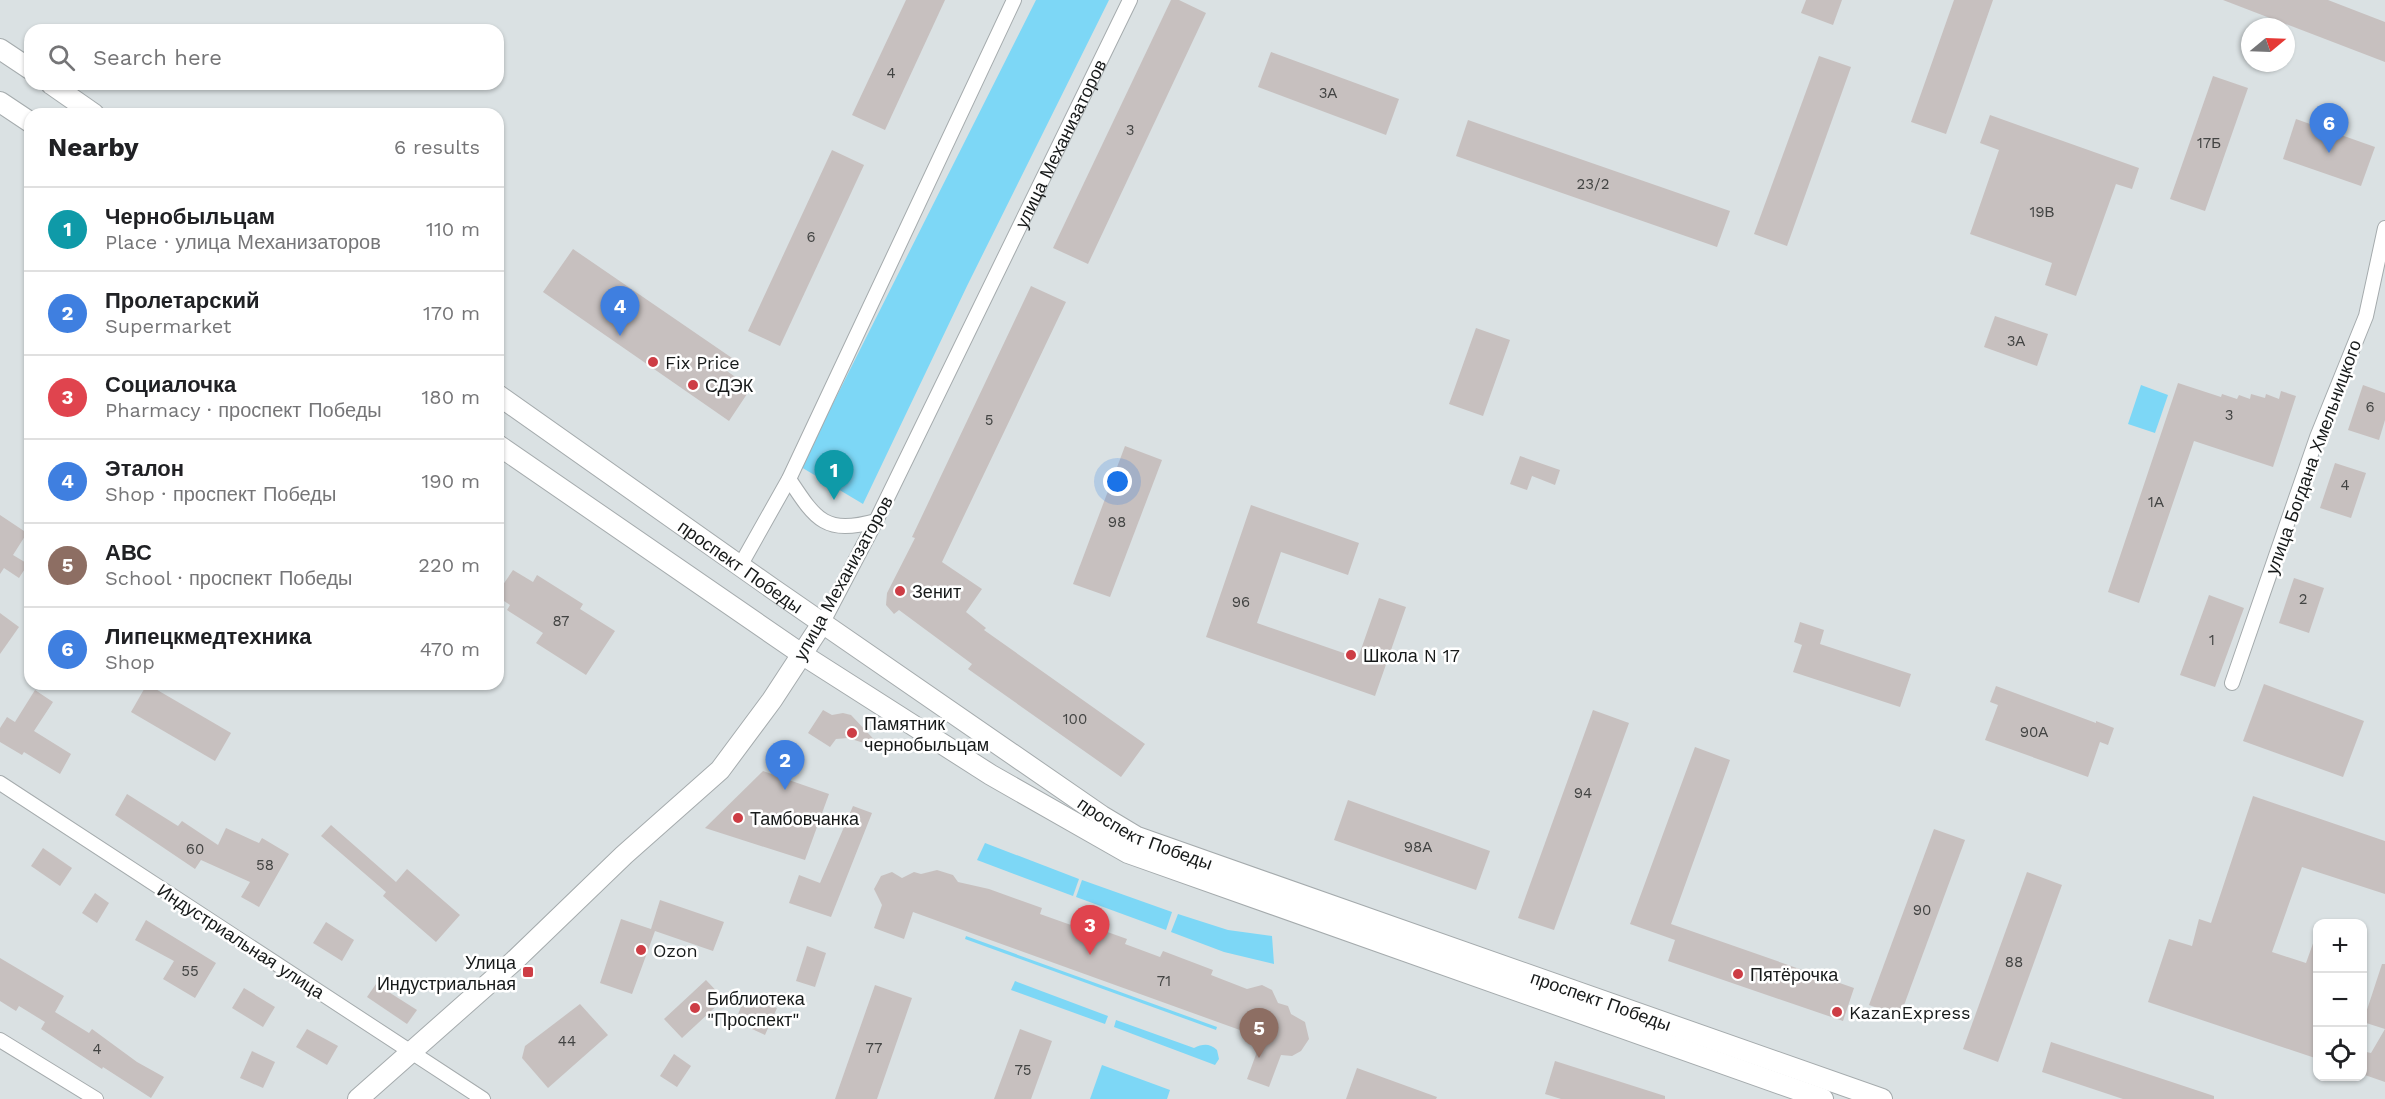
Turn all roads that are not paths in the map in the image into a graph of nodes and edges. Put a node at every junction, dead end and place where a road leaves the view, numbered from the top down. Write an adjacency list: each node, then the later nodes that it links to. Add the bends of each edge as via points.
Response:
1 (1014, 0): 12 (street)
2 (1131, 0): 13 (street, улица Механизаторов)
3 (0, 48): 4 (main road)
4 (24, 65)
5 (60, 90): 7 (main road)
6 (0, 102): 8 (main road)
7 (85, 108)
8 (24, 118)
9 (2385, 228): 17 (street, улица Богдана Хмельницкого, via 2366,316 2317,437)
10 (504, 399): 14 (main road, проспект Победы)
11 (504, 450): 16 (main road, проспект Победы)
12 (789, 478): 13 (street, via 810,511 836,527); 14 (street)
13 (876, 521): 15 (street, улица Механизаторов)
14 (740, 566): 15 (main road, проспект Победы)
15 (823, 622): 16 (main road, улица Механизаторов); 25 (main road, проспект Победы, via 1137,837)
16 (803, 656): 20 (main road, улица Механизаторов, via 720,770); 24 (main road, проспект Победы, via 991,775 1128,853)
17 (2232, 683)
18 (0, 783): 20 (street, Индустриальная улица)
19 (0, 1040): 21 (street)
20 (411, 1053): 22 (main road, улица Механизаторов); 23 (street, Индустриальная улица)
21 (96, 1099)
22 (358, 1099)
23 (483, 1099)
24 (1823, 1099)
25 (1882, 1099)

